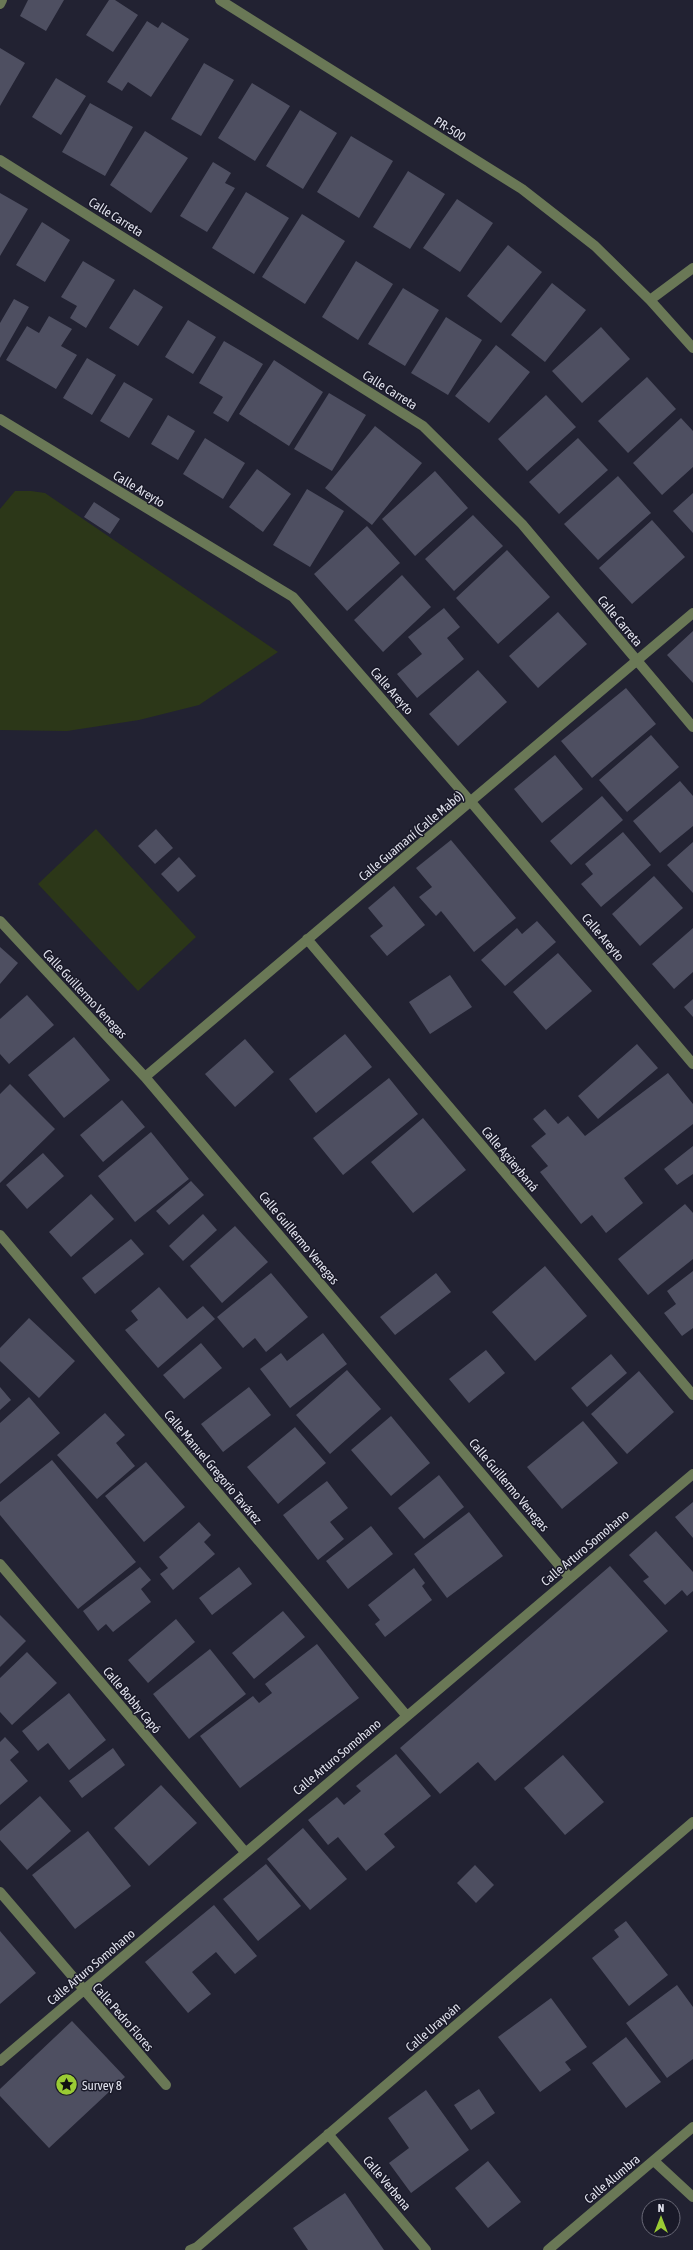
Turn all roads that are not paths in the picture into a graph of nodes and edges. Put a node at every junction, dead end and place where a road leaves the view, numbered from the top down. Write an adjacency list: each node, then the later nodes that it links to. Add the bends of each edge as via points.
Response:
1 (2, 0): 3 (street)
2 (220, 0): 6 (street, PR-500 / PR-500, via 522,189 595,246)
3 (0, 4)
4 (0, 160): 10 (street, Calle Carreta, via 423,426 522,524)
5 (693, 268): 6 (street)
6 (650, 300): 7 (street, PR-500)
7 (693, 348)
8 (0, 419): 12 (street, Calle Areyto, via 293,597)
9 (693, 613): 10 (street, Calle Guamaní (Calle Mabó))
10 (637, 660): 11 (street, Calle Carreta); 12 (street, Calle Guamaní (Calle Mabó))
11 (693, 727)
12 (471, 802): 14 (street, Calle Guamaní (Calle Mabó)); 15 (street, Calle Areyto)
13 (0, 921): 16 (street, Calle Guillermo Venegas)
14 (307, 939): 16 (street, Calle Guamaní (Calle Mabó)); 18 (street, Calle Agüeybaná)
15 (693, 1064)
16 (145, 1077): 21 (street, Calle Guillermo Venegas)
17 (0, 1236): 22 (street, Calle Manuel Gregorio Tavárez)
18 (693, 1395)
19 (693, 1474): 21 (street, Calle Arturo Somohano)
20 (0, 1564): 24 (street, Calle Bobby Capó)
21 (570, 1578): 22 (street, Calle Arturo Somohano)
22 (406, 1715): 24 (street, Calle Arturo Somohano)
23 (693, 1822): 30 (street, Calle Urayoán)
24 (245, 1852): 26 (street, Calle Arturo Somohano)
25 (0, 1892): 26 (street, Calle Pedro Flores)
26 (83, 1990): 27 (street, Calle Arturo Somohano); 28 (street, Calle Pedro Flores)
27 (0, 2061)
28 (166, 2085)
29 (693, 2127): 31 (street, Calle Alumbra)
30 (328, 2134): 33 (street, Calle Urayoán, via 197,2247); 34 (street, Calle Verbena)
31 (654, 2161): 32 (street); 35 (street, Calle Alumbra)
32 (693, 2197)
33 (190, 2250)
34 (426, 2250)
35 (548, 2250)

